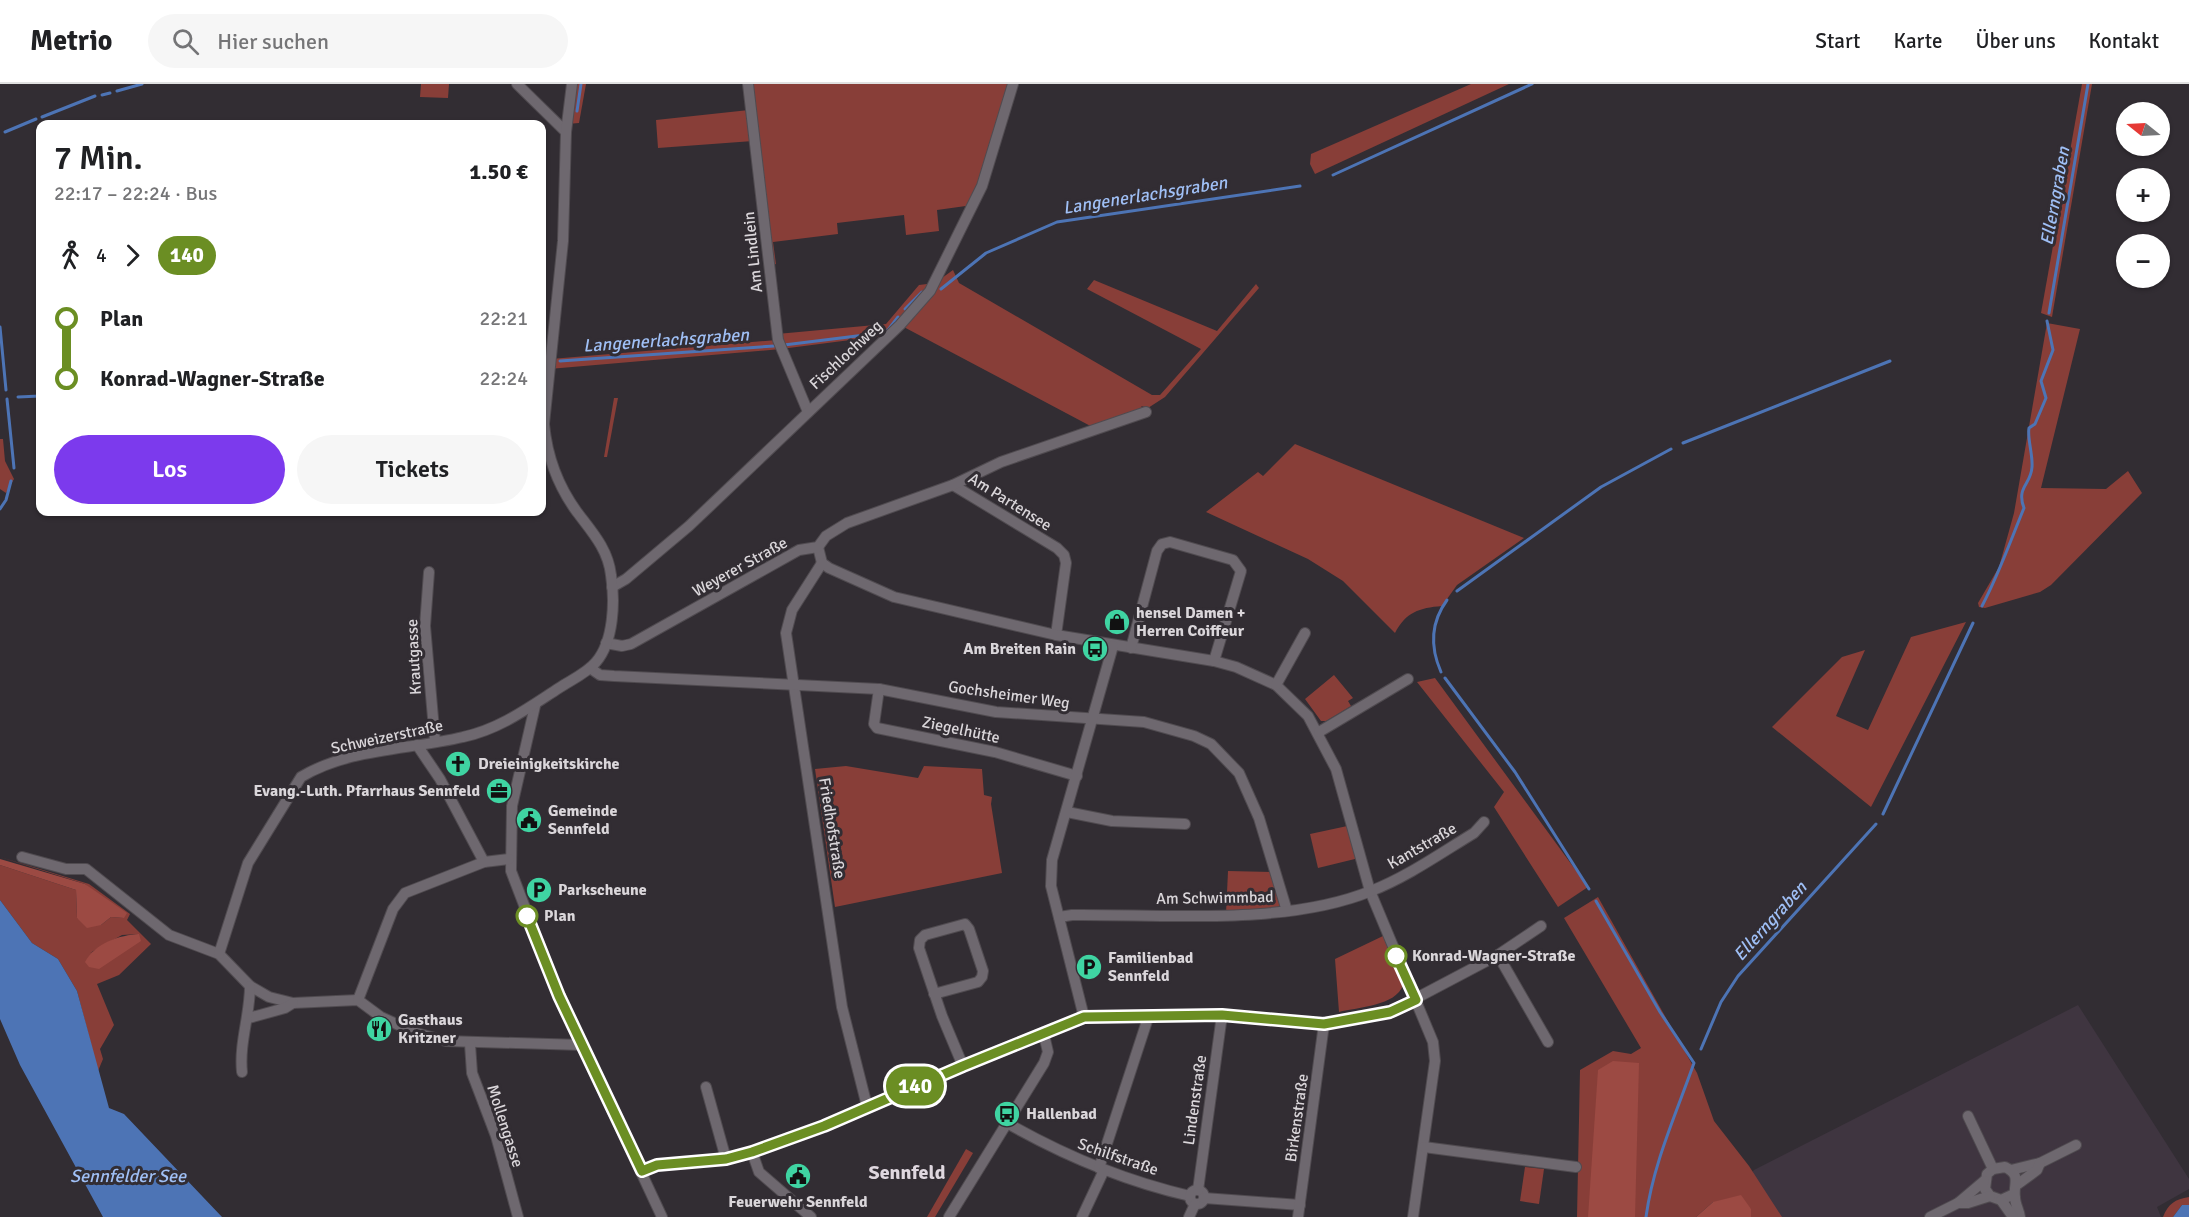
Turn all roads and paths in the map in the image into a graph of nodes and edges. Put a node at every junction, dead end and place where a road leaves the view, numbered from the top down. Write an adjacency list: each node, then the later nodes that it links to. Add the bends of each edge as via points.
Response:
1 (517, 84): 5 (street)
2 (572, 84): 5 (street)
3 (748, 84): 7 (street, Am Lindlein, via 778,340)
4 (1013, 84): 7 (street, Fischlochweg, via 982,186 930,291 900,325)
5 (566, 132): 6 (street, via 563,241)
6 (546, 393)
7 (808, 412): 14 (street, Fischlochweg, via 689,526)
8 (1146, 412): 10 (street, Am Partensee, via 1001,462)
9 (546, 441): 14 (street, via 560,484 603,547)
10 (953, 485): 11 (street, Weyerer Straße, via 847,523 826,536); 16 (street, Am Partensee, via 1064,555)
11 (818, 547): 12 (street); 17 (street, Weyerer Straße, via 799,550 631,644)
12 (822, 563): 16 (street, via 894,597); 23 (street, Friedhofstraße, via 788,620 786,633)
13 (429, 572): 29 (street, Krautgasse, via 425,626)
14 (612, 587): 17 (street, via 612,617)
15 (1305, 633): 24 (street)
16 (1056, 635): 18 (street)
17 (606, 643): 21 (street)
18 (1113, 646): 19 (street); 27 (street)
19 (1131, 648): 20 (street); 20 (street, via 1157,551 1170,542 1239,564 1241,571)
20 (1214, 662): 24 (street)
21 (590, 668): 23 (street, Gochsheimer Weg, via 600,675); 26 (street, Schweizerstraße)
22 (1408, 679): 28 (street)
23 (794, 685): 25 (street, Gochsheimer Weg); 61 (street, Friedhofstraße, via 842,1007)
24 (1276, 685): 28 (street, via 1293,699)
25 (879, 689): 27 (street, Gochsheimer Weg, via 996,712); 31 (street, Ziegelhütte, via 874,724 877,728 995,752)
26 (535, 706): 29 (street, Schweizerstraße, via 513,719 464,737); 36 (street, via 512,806)
27 (1093, 720): 31 (street); 39 (street, Gochsheimer Weg, via 1144,722 1172,728 1211,744 1226,758 1239,773 1259,818)
28 (1319, 732): 38 (street, via 1344,793)
29 (435, 741): 30 (street, Schweizerstraße)
30 (417, 745): 37 (street, via 440,779); 42 (street, Schweizerstraße, via 349,758 301,777 248,863)
31 (1077, 776): 32 (street)
32 (1067, 812): 34 (street, via 1112,821); 40 (street, via 1052,860 1051,886)
33 (1484, 822): 38 (street, Kantstraße, via 1474,833)
34 (1185, 824)
35 (22, 857): 42 (street, via 66,869 86,869 169,935)
36 (509, 858): 37 (street); 57 (street, via 532,930)
37 (484, 862): 46 (street, via 418,886 398,900)
38 (1370, 891): 39 (street, Am Schwimmbad, via 1330,904); 47 (street)
39 (1287, 911): 40 (street, Am Schwimmbad)
40 (1059, 917): 51 (street)
41 (1541, 926): 43 (street)
42 (219, 954): 44 (street)
43 (1498, 956): 47 (street); 55 (street)
44 (250, 986): 48 (street, via 269,997); 52 (street)
45 (934, 994): 45 (street, via 978,982 982,977 965,924 925,935 920,940); 58 (street)
46 (358, 1000): 48 (street); 56 (street, via 381,1017 416,1033)
47 (1416, 1000): 53 (street, via 1390,1012); 65 (street, via 1427,1022 1435,1061)
48 (293, 1003): 52 (street)
49 (1149, 1014): 50 (street); 51 (street); 71 (street)
50 (1222, 1015): 53 (street); 76 (street, Lindenstraße)
51 (1084, 1017): 54 (street)
52 (249, 1018): 59 (street, via 241,1046)
53 (1324, 1024): 79 (street, Birkenstraße)
54 (1044, 1035): 58 (street); 63 (street, via 1046,1058)
55 (1548, 1042)
56 (470, 1044): 57 (street); 80 (street, Mollengasse, via 472,1073 496,1136)
57 (582, 1045): 73 (street)
58 (963, 1066): 61 (street)
59 (242, 1072)
60 (705, 1087): 67 (street)
61 (867, 1106): 66 (street)
62 (1968, 1116): 70 (street)
63 (1007, 1123): 71 (street, Schilfstraße, via 1055,1150); 83 (street)
64 (2076, 1145): 68 (street)
65 (1424, 1147): 69 (street); 87 (street)
66 (752, 1152): 67 (street); 82 (street, via 759,1172)
67 (726, 1159): 73 (street, via 668,1163)
68 (2040, 1163): 72 (street); 75 (street)
69 (1576, 1167)
70 (1993, 1168): 72 (street); 74 (street)
71 (1102, 1169): 76 (street, Schilfstraße); 84 (street)
72 (2011, 1170): 75 (street)
73 (642, 1171): 81 (street)
74 (1984, 1181): 77 (street); 78 (street)
75 (2016, 1189): 77 (street); 90 (street)
76 (1197, 1197): 79 (street, Schilfstraße); 85 (street, Lindenstraße)
77 (1995, 1198): 78 (street); 89 (street)
78 (1958, 1203): 88 (street)
79 (1300, 1205): 86 (street, Birkenstraße)
80 (518, 1217)
81 (662, 1217)
82 (811, 1217)
83 (949, 1217)
84 (1082, 1217)
85 (1189, 1217)
86 (1298, 1217)
87 (1413, 1217)
88 (1930, 1217)
89 (2013, 1217)
90 (2020, 1217)

